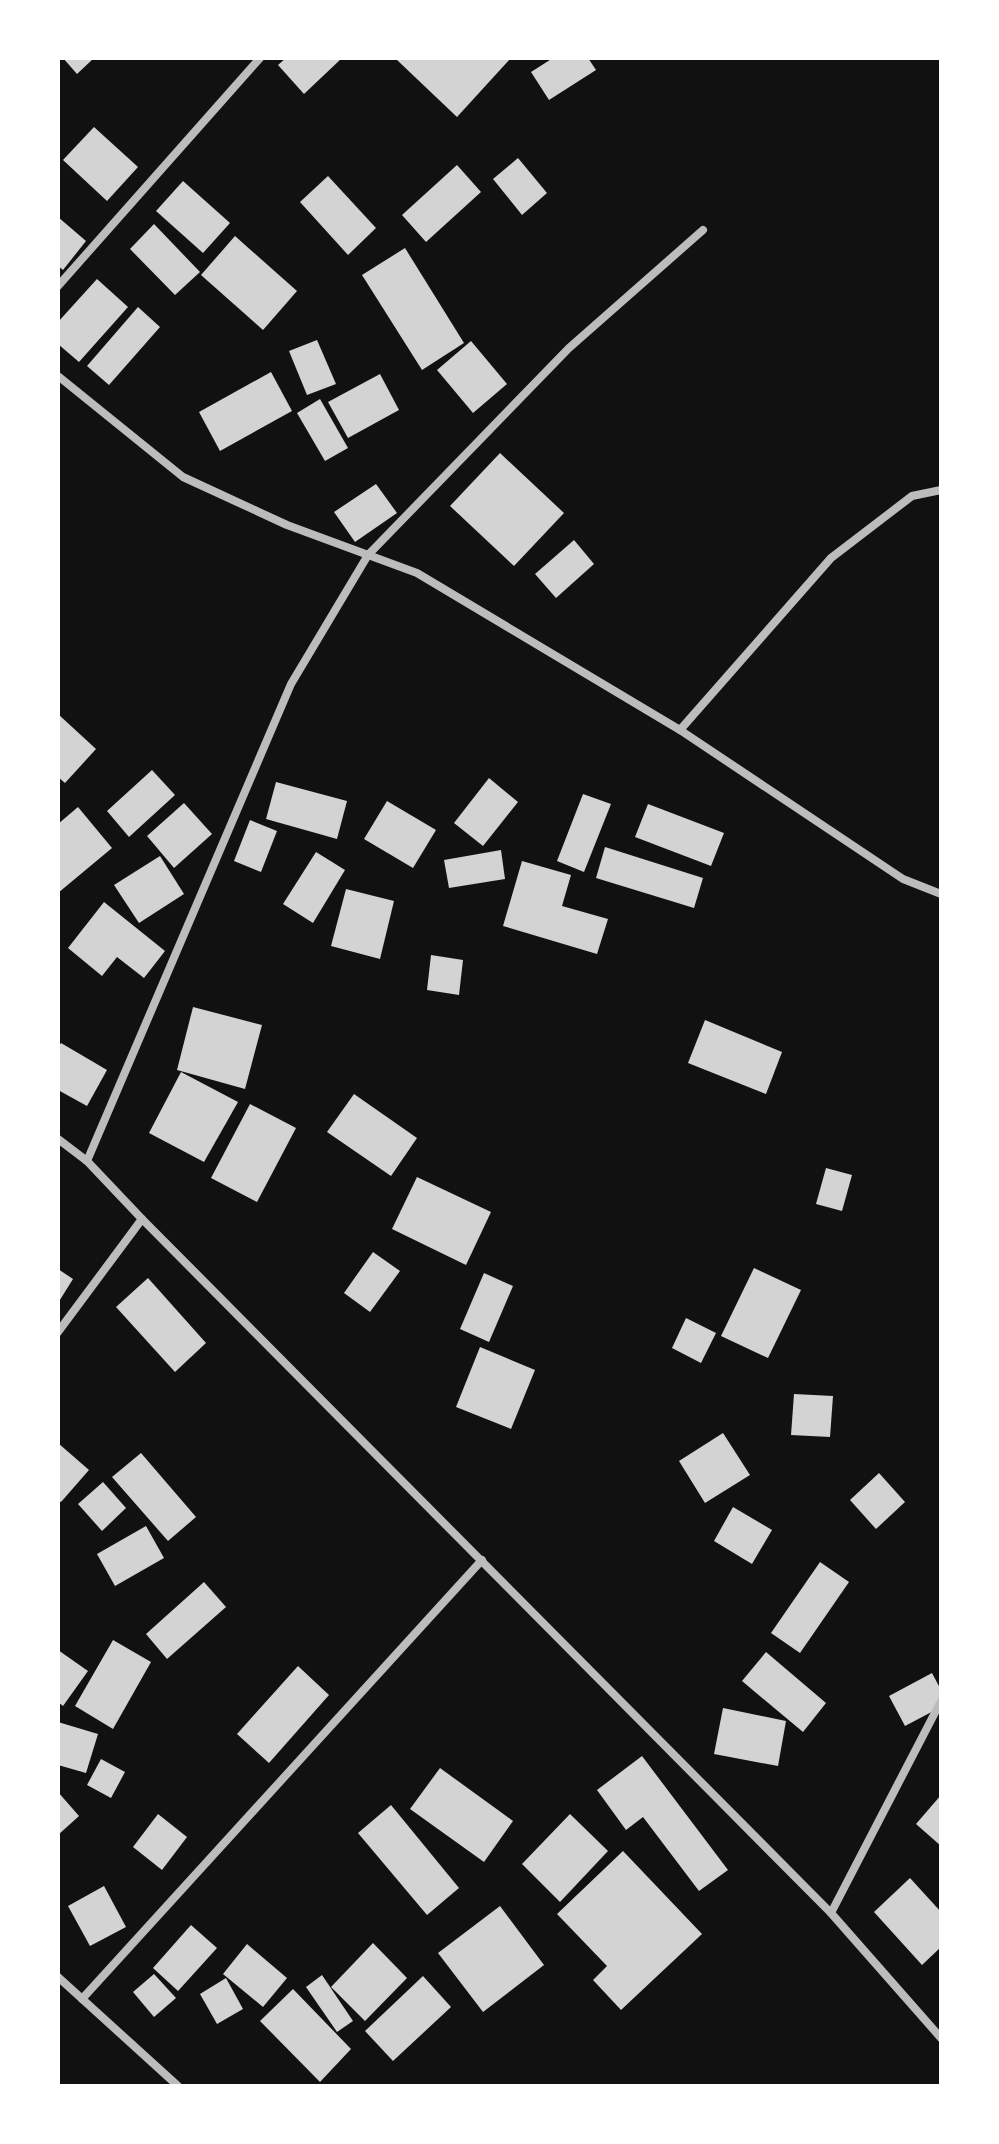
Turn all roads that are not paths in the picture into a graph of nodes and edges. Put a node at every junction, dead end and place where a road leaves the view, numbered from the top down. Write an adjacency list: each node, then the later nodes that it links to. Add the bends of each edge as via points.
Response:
1 (260, 58): 3 (street)
2 (703, 230): 6 (street, via 569,348)
3 (58, 286)
4 (58, 376): 6 (street, via 183,477)
5 (941, 490): 7 (street, via 912,496 831,558)
6 (368, 555): 7 (street, via 417,573); 10 (street, via 291,684)
7 (680, 730): 8 (street, via 903,879)
8 (941, 894)
9 (58, 1139): 10 (street)
10 (87, 1161): 11 (street)
11 (142, 1219): 12 (street); 13 (street)
12 (58, 1332)
13 (482, 1560): 15 (street); 17 (street)
14 (941, 1701): 15 (street)
15 (831, 1913): 18 (street)
16 (58, 1977): 17 (street)
17 (82, 1999): 19 (street)
18 (941, 2038)
19 (178, 2086)

